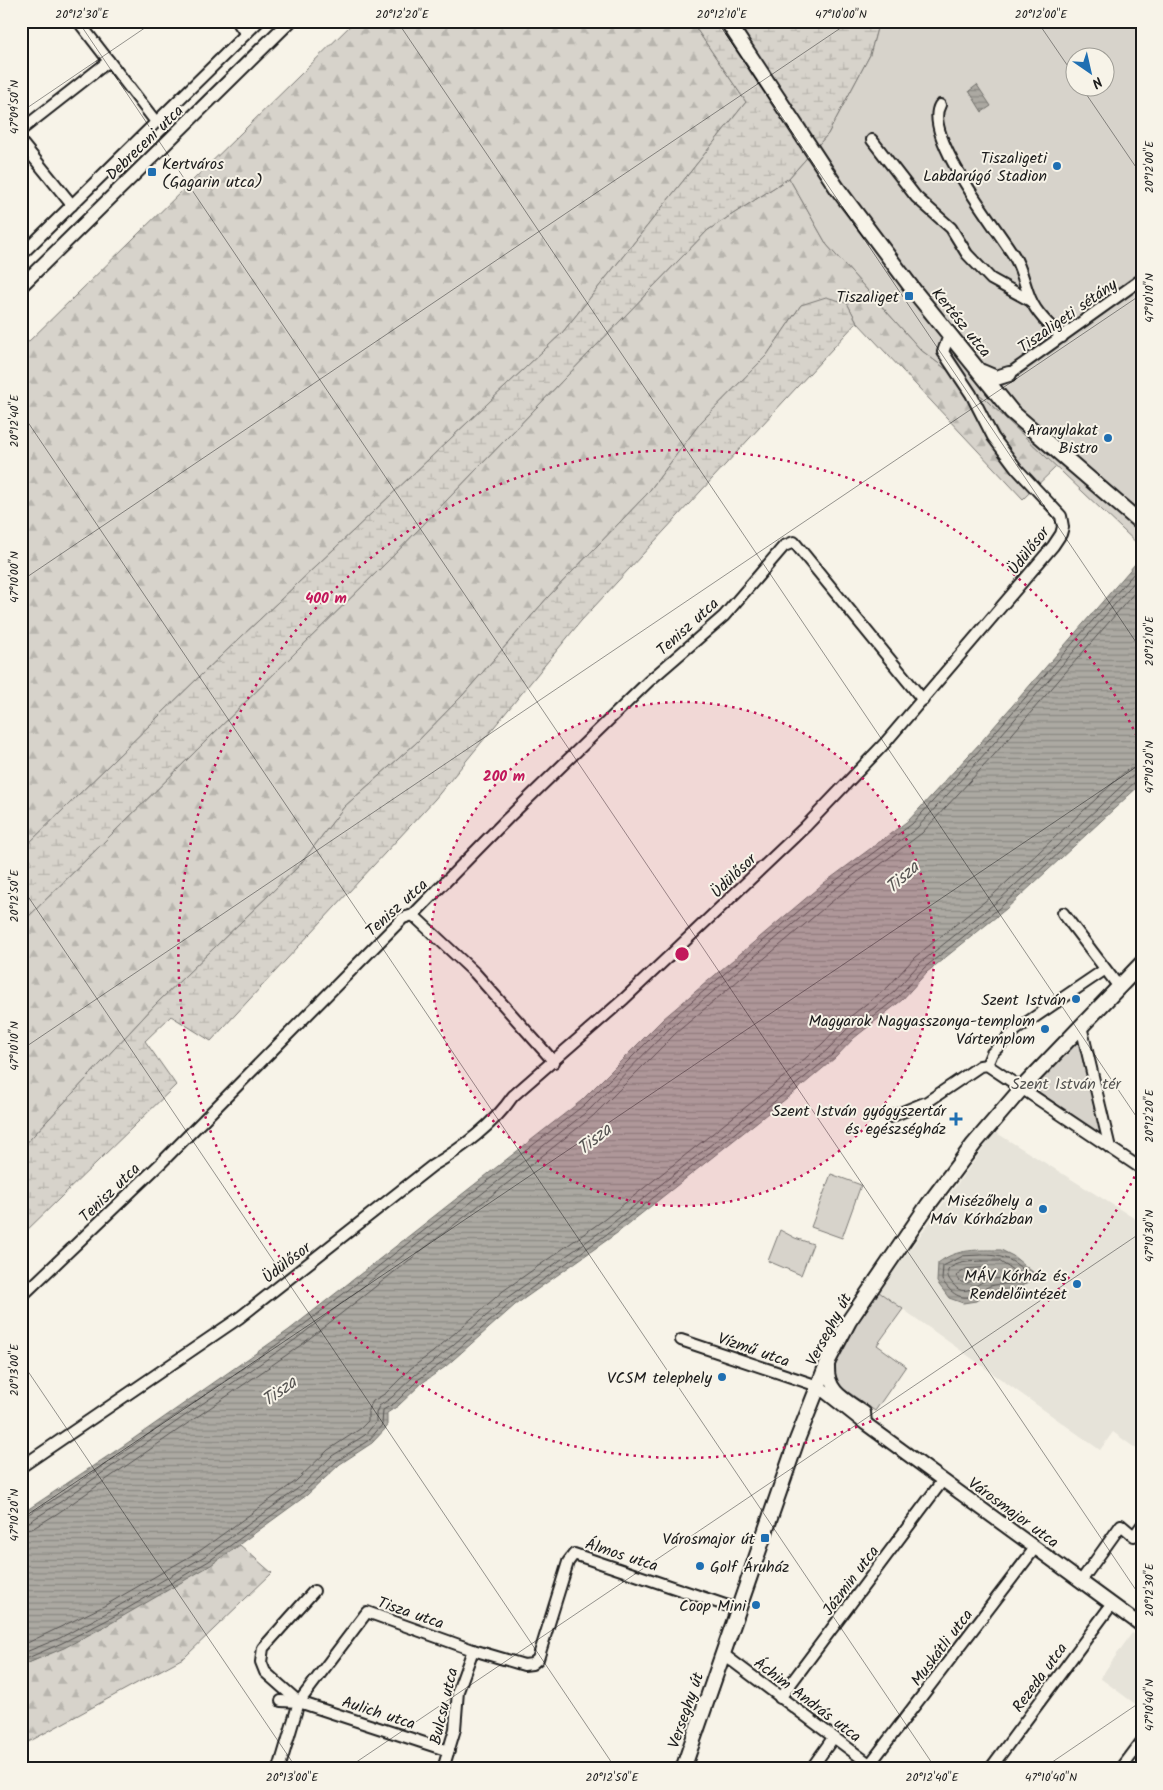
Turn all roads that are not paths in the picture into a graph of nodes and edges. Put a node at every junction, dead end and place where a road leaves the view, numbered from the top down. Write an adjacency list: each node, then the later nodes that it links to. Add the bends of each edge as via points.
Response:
1 (78, 21): 7 (street)
2 (237, 21): 6 (street)
3 (259, 21): 6 (street, Debreceni utca)
4 (290, 21): 16 (street, Debreceni utca)
5 (727, 21): 18 (main road, Kertész utca, via 837,188)
6 (246, 34): 9 (street, Debreceni utca)
7 (109, 61): 9 (street); 10 (street)
8 (940, 105): 17 (street, via 936,122 943,141 1022,271)
9 (156, 122): 13 (street, Debreceni utca)
10 (21, 130)
11 (872, 140): 17 (street, via 916,197 951,228 967,254 991,279)
12 (21, 142): 13 (street)
13 (72, 205): 14 (street, Debreceni utca)
14 (21, 255)
15 (1142, 279): 19 (street, Tiszaligeti sétány)
16 (21, 286)
17 (1031, 301): 19 (street)
18 (949, 335): 20 (main road, Kertész utca); 25 (street, Üdülősor, via 942,352 971,394 994,437 1018,469 1058,511 1063,527 1053,546)
19 (1062, 336): 21 (street, Tiszaligeti sétány)
20 (974, 366): 21 (main road, via 996,378); 22 (main road, Kertész utca)
21 (1009, 374): 22 (main road); 23 (main road, via 1005,391)
22 (995, 389): 23 (main road, Kertész utca)
23 (1009, 408): 24 (main road, Kertész utca)
24 (1142, 524)
25 (922, 700): 27 (street, Tenisz utca, via 794,542 784,546 724,616 642,688); 32 (street, Üdülősor, via 805,827)
26 (1063, 913): 29 (street)
27 (413, 915): 32 (street, via 475,973); 38 (street, Tenisz utca, via 403,918 160,1163)
28 (1142, 963): 30 (main road)
29 (1104, 970): 30 (street); 33 (street, via 1017,1029 992,1053)
30 (1118, 987): 31 (main road)
31 (1081, 1026): 34 (main road); 36 (street)
32 (554, 1062): 43 (street, Üdülősor, via 513,1096 501,1114 462,1148 432,1166 239,1318)
33 (987, 1065): 34 (street); 35 (street, via 980,1066 927,1102)
34 (1022, 1088): 36 (street); 40 (main road, Verseghy út, via 928,1205 849,1321)
35 (890, 1116)
36 (1110, 1148): 37 (street)
37 (1142, 1169)
38 (21, 1297)
39 (681, 1340): 41 (street, Vízmű utca)
40 (829, 1359): 41 (main road, Verseghy út); 42 (street, Városmajor utca, via 828,1379 836,1391 865,1412)
41 (818, 1386): 42 (street, Városmajor utca); 50 (main road, Verseghy út)
42 (866, 1424): 44 (street, Városmajor utca)
43 (21, 1467)
44 (944, 1480): 46 (street, Városmajor utca); 55 (street, Jázmin utca)
45 (1142, 1525): 47 (street, via 1134,1536 1121,1525)
46 (1036, 1548): 47 (street, Városmajor utca); 61 (street, Muskátli utca)
47 (1081, 1581): 49 (street, Városmajor utca)
48 (314, 1591): 57 (street, via 263,1648 261,1662 265,1672)
49 (1112, 1604): 51 (street, Városmajor utca); 66 (street, Rezeda utca)
50 (737, 1609): 53 (main road, Verseghy út); 54 (street, Álmos utca, via 574,1554 568,1562)
51 (1142, 1626)
52 (473, 1650): 54 (street, Tisza utca, via 524,1665); 57 (street, Tisza utca, via 367,1612); 60 (street, Bulcsu utca, via 458,1691 455,1729)
53 (723, 1654): 55 (street, Áchim András utca); 64 (main road, Verseghy út)
54 (538, 1659)
55 (780, 1698): 58 (street, Áchim András utca)
56 (281, 1701): 57 (street)
57 (299, 1702): 60 (street, Aulich utca); 62 (street)
58 (833, 1738): 61 (street, Áchim András utca); 65 (street)
59 (1142, 1741): 67 (street)
60 (448, 1751): 63 (street, Bulcsu utca)
61 (873, 1767)
62 (279, 1769)
63 (443, 1769)
64 (683, 1769)
65 (811, 1769)
66 (990, 1769)
67 (1121, 1769)

